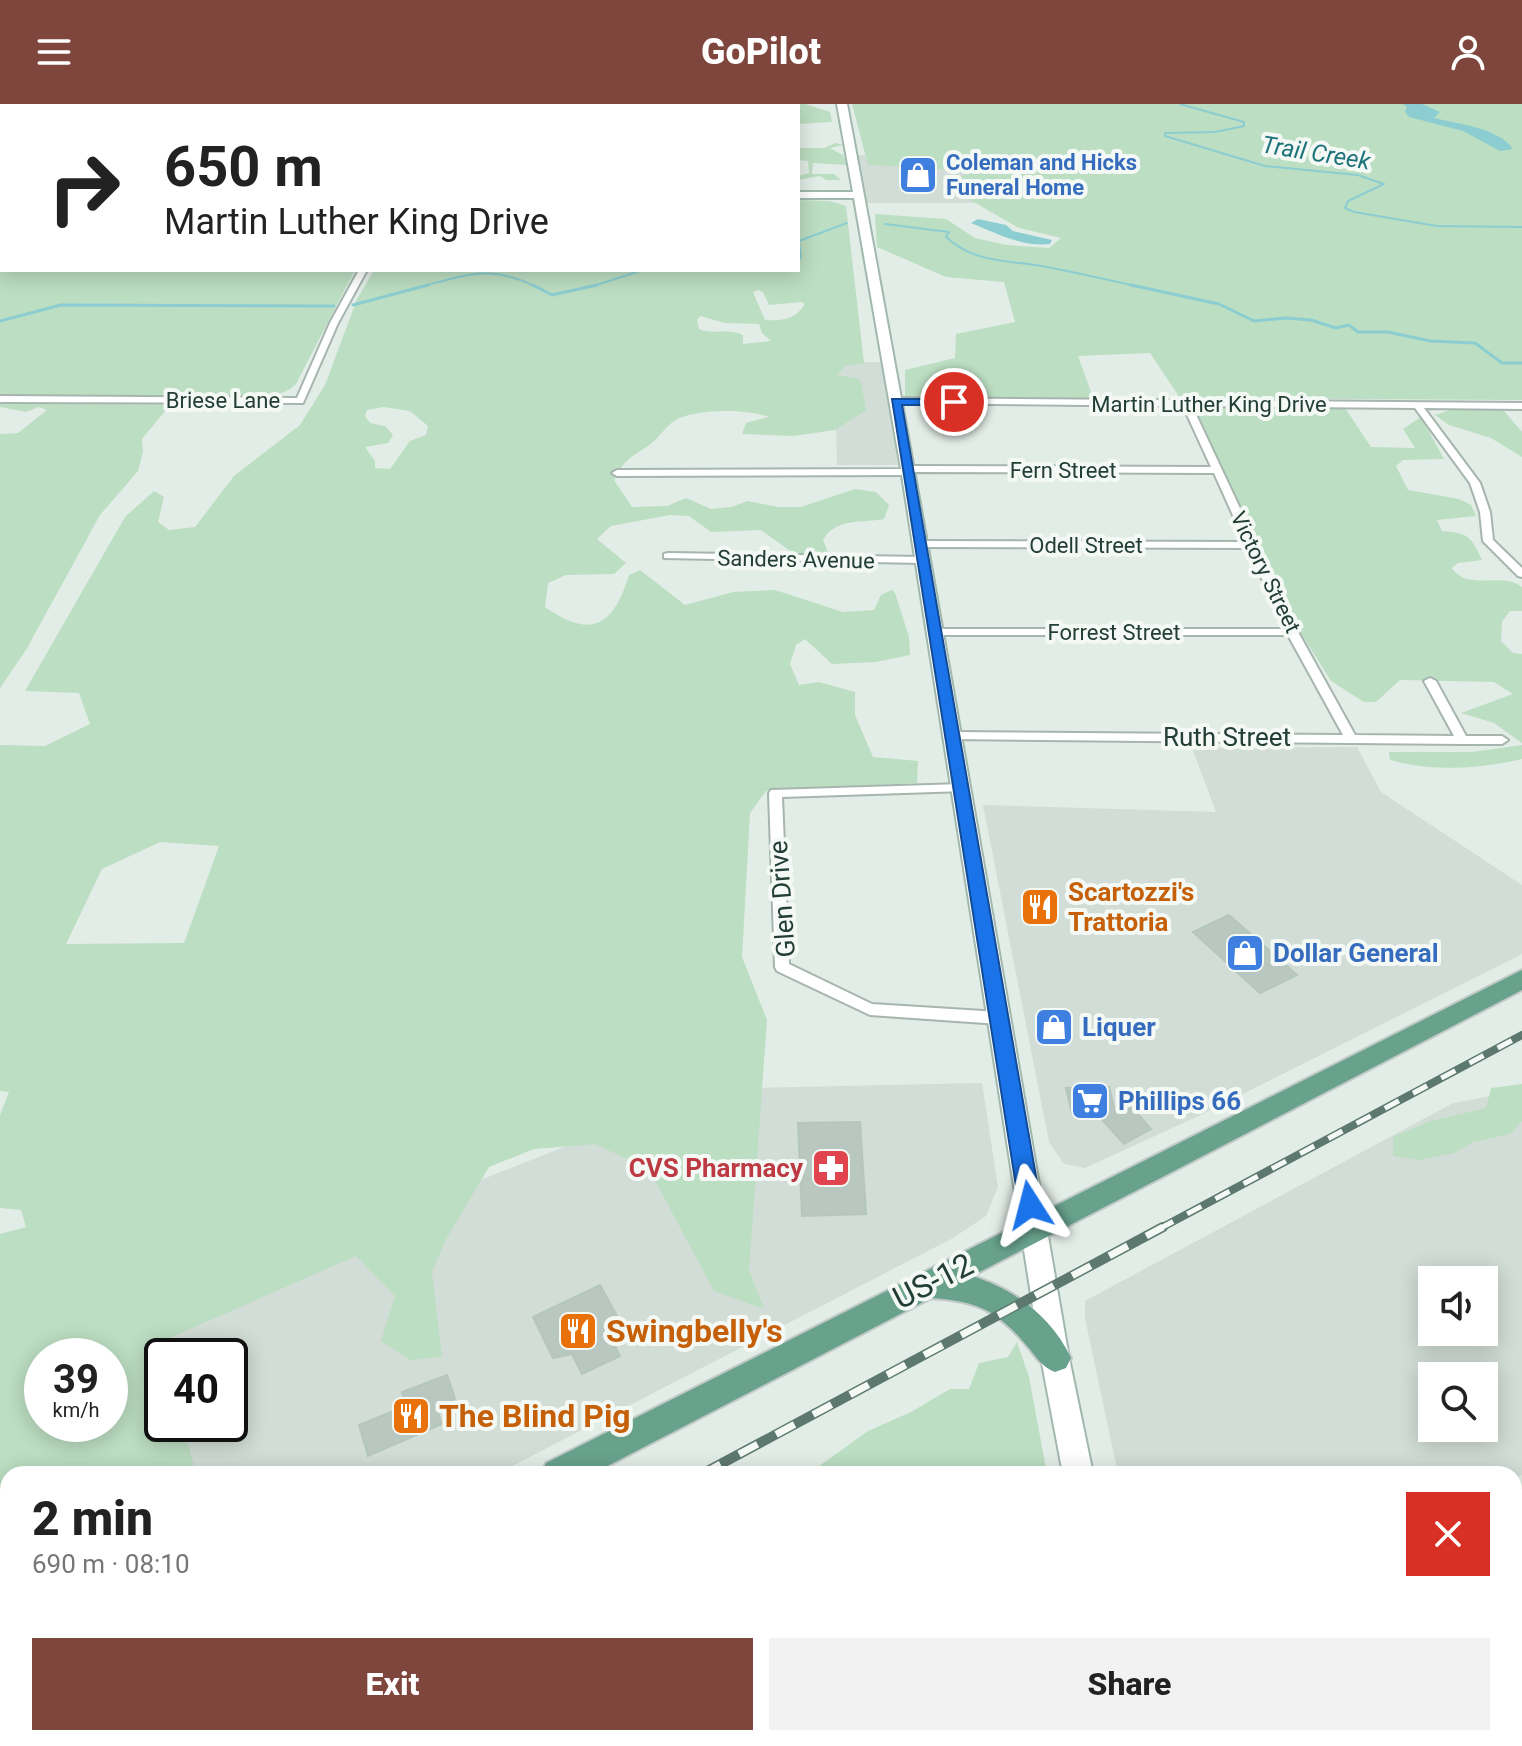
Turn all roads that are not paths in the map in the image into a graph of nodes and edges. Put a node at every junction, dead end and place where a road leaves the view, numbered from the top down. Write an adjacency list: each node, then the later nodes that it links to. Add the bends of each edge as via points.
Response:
1 (842, 104): 3 (street)
2 (800, 195): 3 (street)
3 (859, 195): 6 (street)
4 (362, 272): 5 (street, Briese Lane, via 300,401)
5 (0, 399)
6 (896, 401): 7 (street, Martin Luther King Drive); 11 (street)
7 (1187, 405): 8 (street, Martin Luther King Drive); 10 (street, Victory Street)
8 (1418, 406): 9 (street, Martin Luther King Drive); 16 (street, via 1475,483 1488,541)
9 (1522, 406)
10 (1218, 470): 11 (street, Fern Street); 13 (street, Victory Street)
11 (908, 471): 12 (street, Fern Street); 14 (street)
12 (617, 473)
13 (1252, 545): 14 (street, Odell Street); 18 (street, Victory Street)
14 (922, 552): 15 (street, Sanders Avenue); 17 (street)
15 (668, 556)
16 (1522, 574)
17 (935, 632): 18 (street, Forrest Street); 20 (street)
18 (1292, 632): 21 (street, Victory Street)
19 (1430, 681): 22 (street)
20 (952, 736): 21 (street, Ruth Street); 24 (street)
21 (1350, 737): 22 (street, Ruth Street)
22 (1462, 740): 23 (street, Ruth Street)
23 (1502, 740)
24 (961, 788): 26 (street); 26 (street, Glen Drive, via 775,793 782,967 870,1009)
25 (1522, 979): 27 (main road, US-12)
26 (999, 1018): 27 (street)
27 (1034, 1230): 28 (main road, US-12); 29 (street)
28 (925, 1284): 29 (main road, via 960,1285 1007,1303); 30 (main road, US-12)
29 (1055, 1358): 31 (street)
30 (573, 1466)
31 (1076, 1466)

